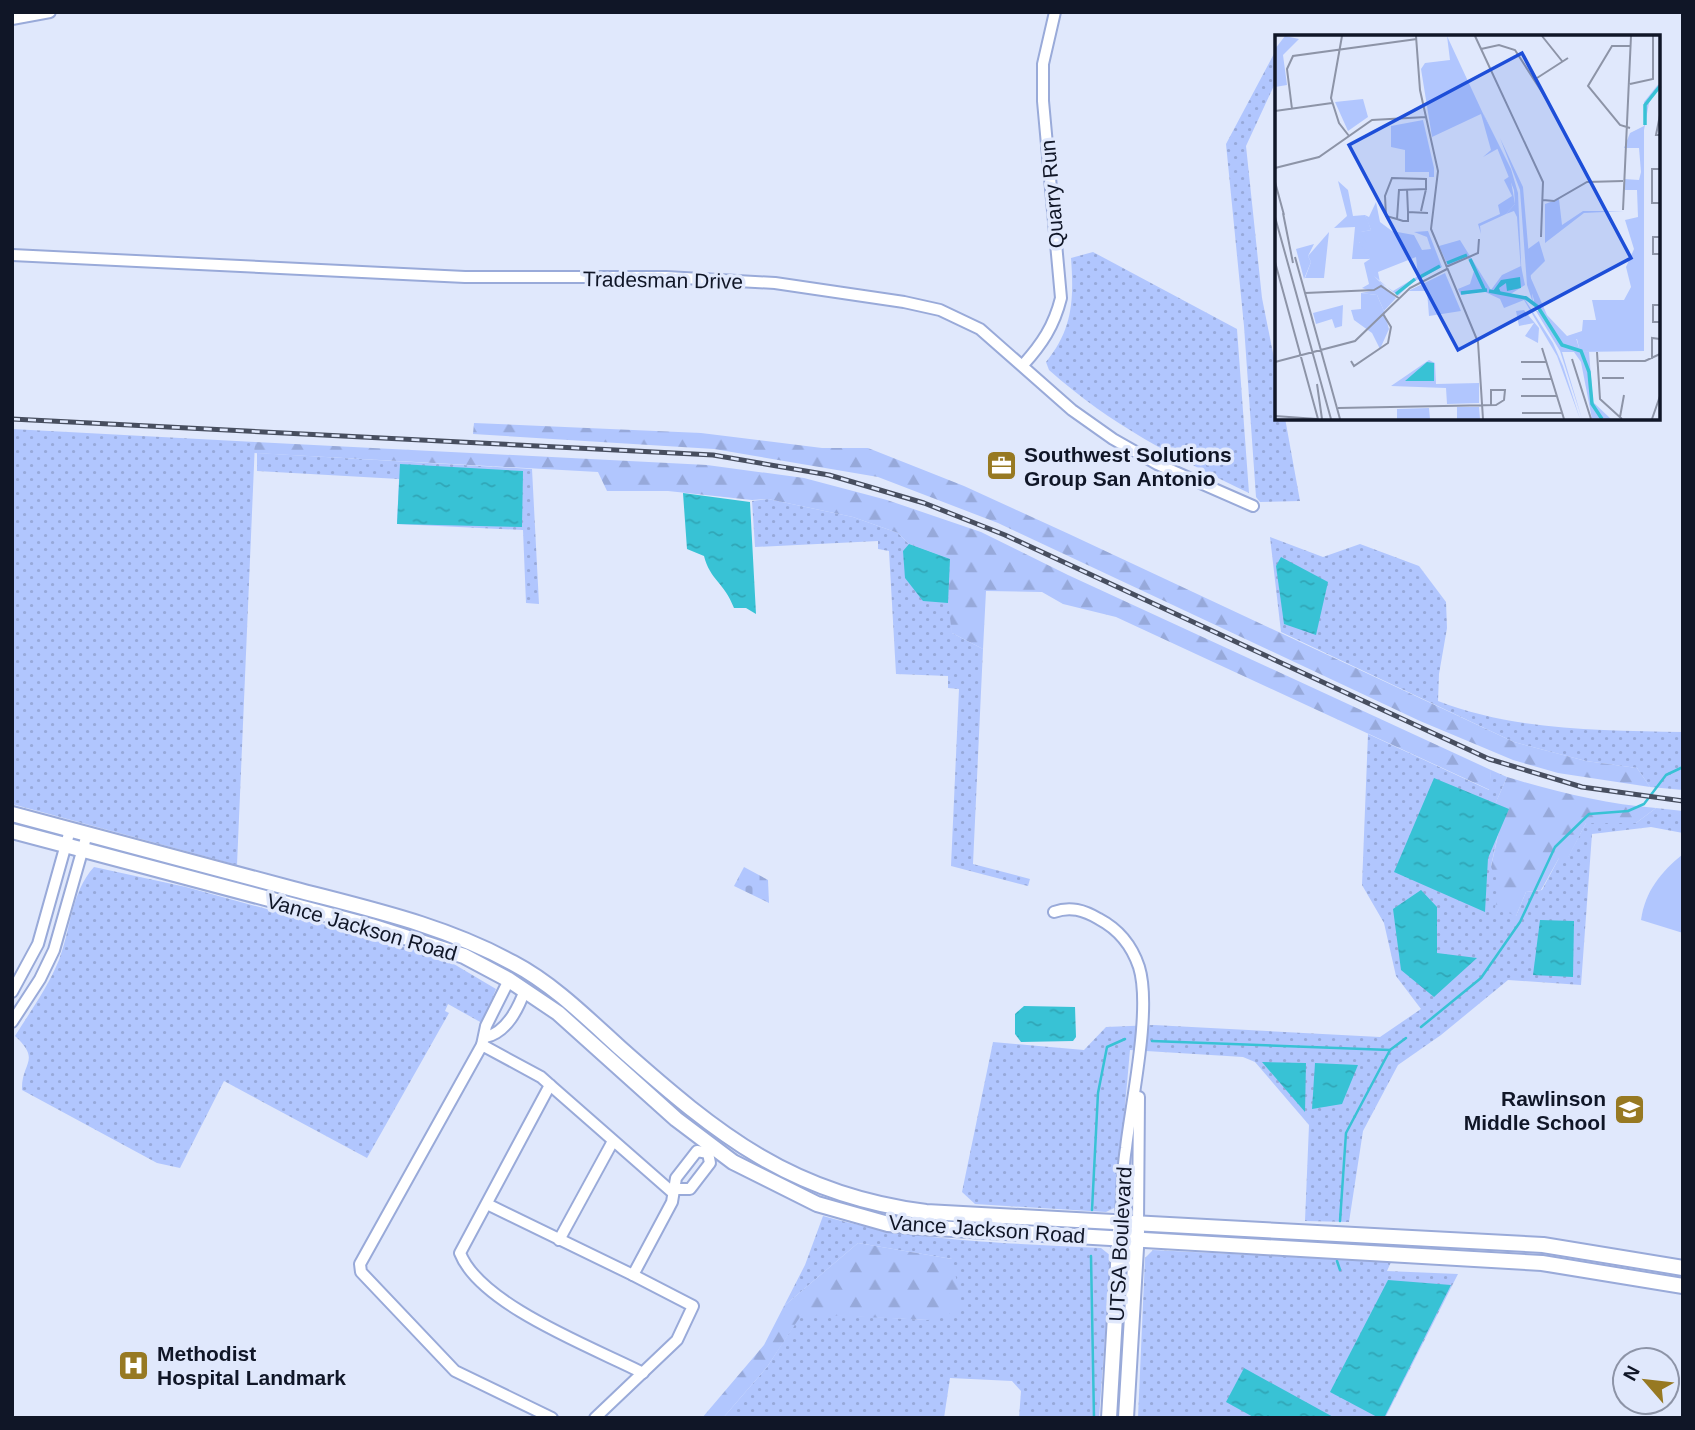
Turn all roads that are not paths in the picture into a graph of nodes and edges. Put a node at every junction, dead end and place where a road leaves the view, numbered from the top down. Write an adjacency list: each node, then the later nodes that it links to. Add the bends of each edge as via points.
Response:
1 (50, 12): 3 (street)
2 (1055, 12): 5 (street, Quarry Run, via 1043,64 1043,88 1061,298 1044,342)
3 (12, 19)
4 (12, 255): 5 (street, Tradesman Drive, via 404,275 666,277 775,283 940,310 980,329)
5 (1023, 365): 6 (street, Tradesman Drive, via 1072,410 1113,439)
6 (1252, 506)
7 (12, 814): 8 (main road, Vance Jackson Road)
8 (70, 830): 10 (main road, Vance Jackson Road); 11 (street)
9 (12, 831): 11 (main road, Vance Jackson Road)
10 (87, 834): 12 (street); 29 (main road, Vance Jackson Road, via 399,917 476,944 548,986 709,1124 772,1165 822,1189 889,1208)
11 (66, 846): 12 (main road, Vance Jackson Road); 16 (street, via 38,944)
12 (82, 850): 14 (main road, Vance Jackson Road, via 432,944); 19 (street, via 54,950)
13 (1054, 912): 21 (street, UTSA Boulevard, via 1078,909 1109,924 1125,940 1139,967 1142,991)
14 (509, 980): 15 (main road, Vance Jackson Road); 17 (street)
15 (525, 990): 18 (street); 24 (main road, Vance Jackson Road, via 558,1013)
16 (12, 992)
17 (493, 1013): 18 (street); 20 (street)
18 (508, 1022): 20 (street)
19 (12, 1023)
20 (484, 1041): 22 (street); 38 (street, via 360,1265 361,1272 455,1371)
21 (1138, 1070): 29 (street, UTSA Boulevard, via 1125,1150); 30 (street, UTSA Boulevard)
22 (550, 1085): 23 (street); 28 (street)
23 (613, 1141): 27 (street); 32 (street)
24 (709, 1150): 25 (street, via 697,1151); 26 (street, via 710,1163); 31 (main road, Vance Jackson Road, via 817,1205 888,1224)
25 (682, 1171): 26 (street); 27 (street)
26 (697, 1181): 27 (street, via 690,1189)
27 (674, 1190): 35 (street)
28 (487, 1204): 32 (street); 37 (street, via 460,1253 463,1263 506,1305)
29 (1121, 1223): 30 (main road, Vance Jackson Road); 31 (main road, UTSA Boulevard)
30 (1138, 1223): 33 (main road, UTSA Boulevard); 34 (main road, Vance Jackson Road, via 1543,1245)
31 (1120, 1239): 33 (main road, Vance Jackson Road); 40 (main road, UTSA Boulevard)
32 (559, 1240): 35 (street)
33 (1137, 1240): 36 (main road, Vance Jackson Road, via 1542,1263); 41 (main road, UTSA Boulevard)
34 (1683, 1268)
35 (633, 1275): 37 (street, via 693,1307 677,1340)
36 (1683, 1286)
37 (643, 1373): 39 (street)
38 (552, 1418)
39 (595, 1418)
40 (1110, 1418)
41 (1126, 1418)

